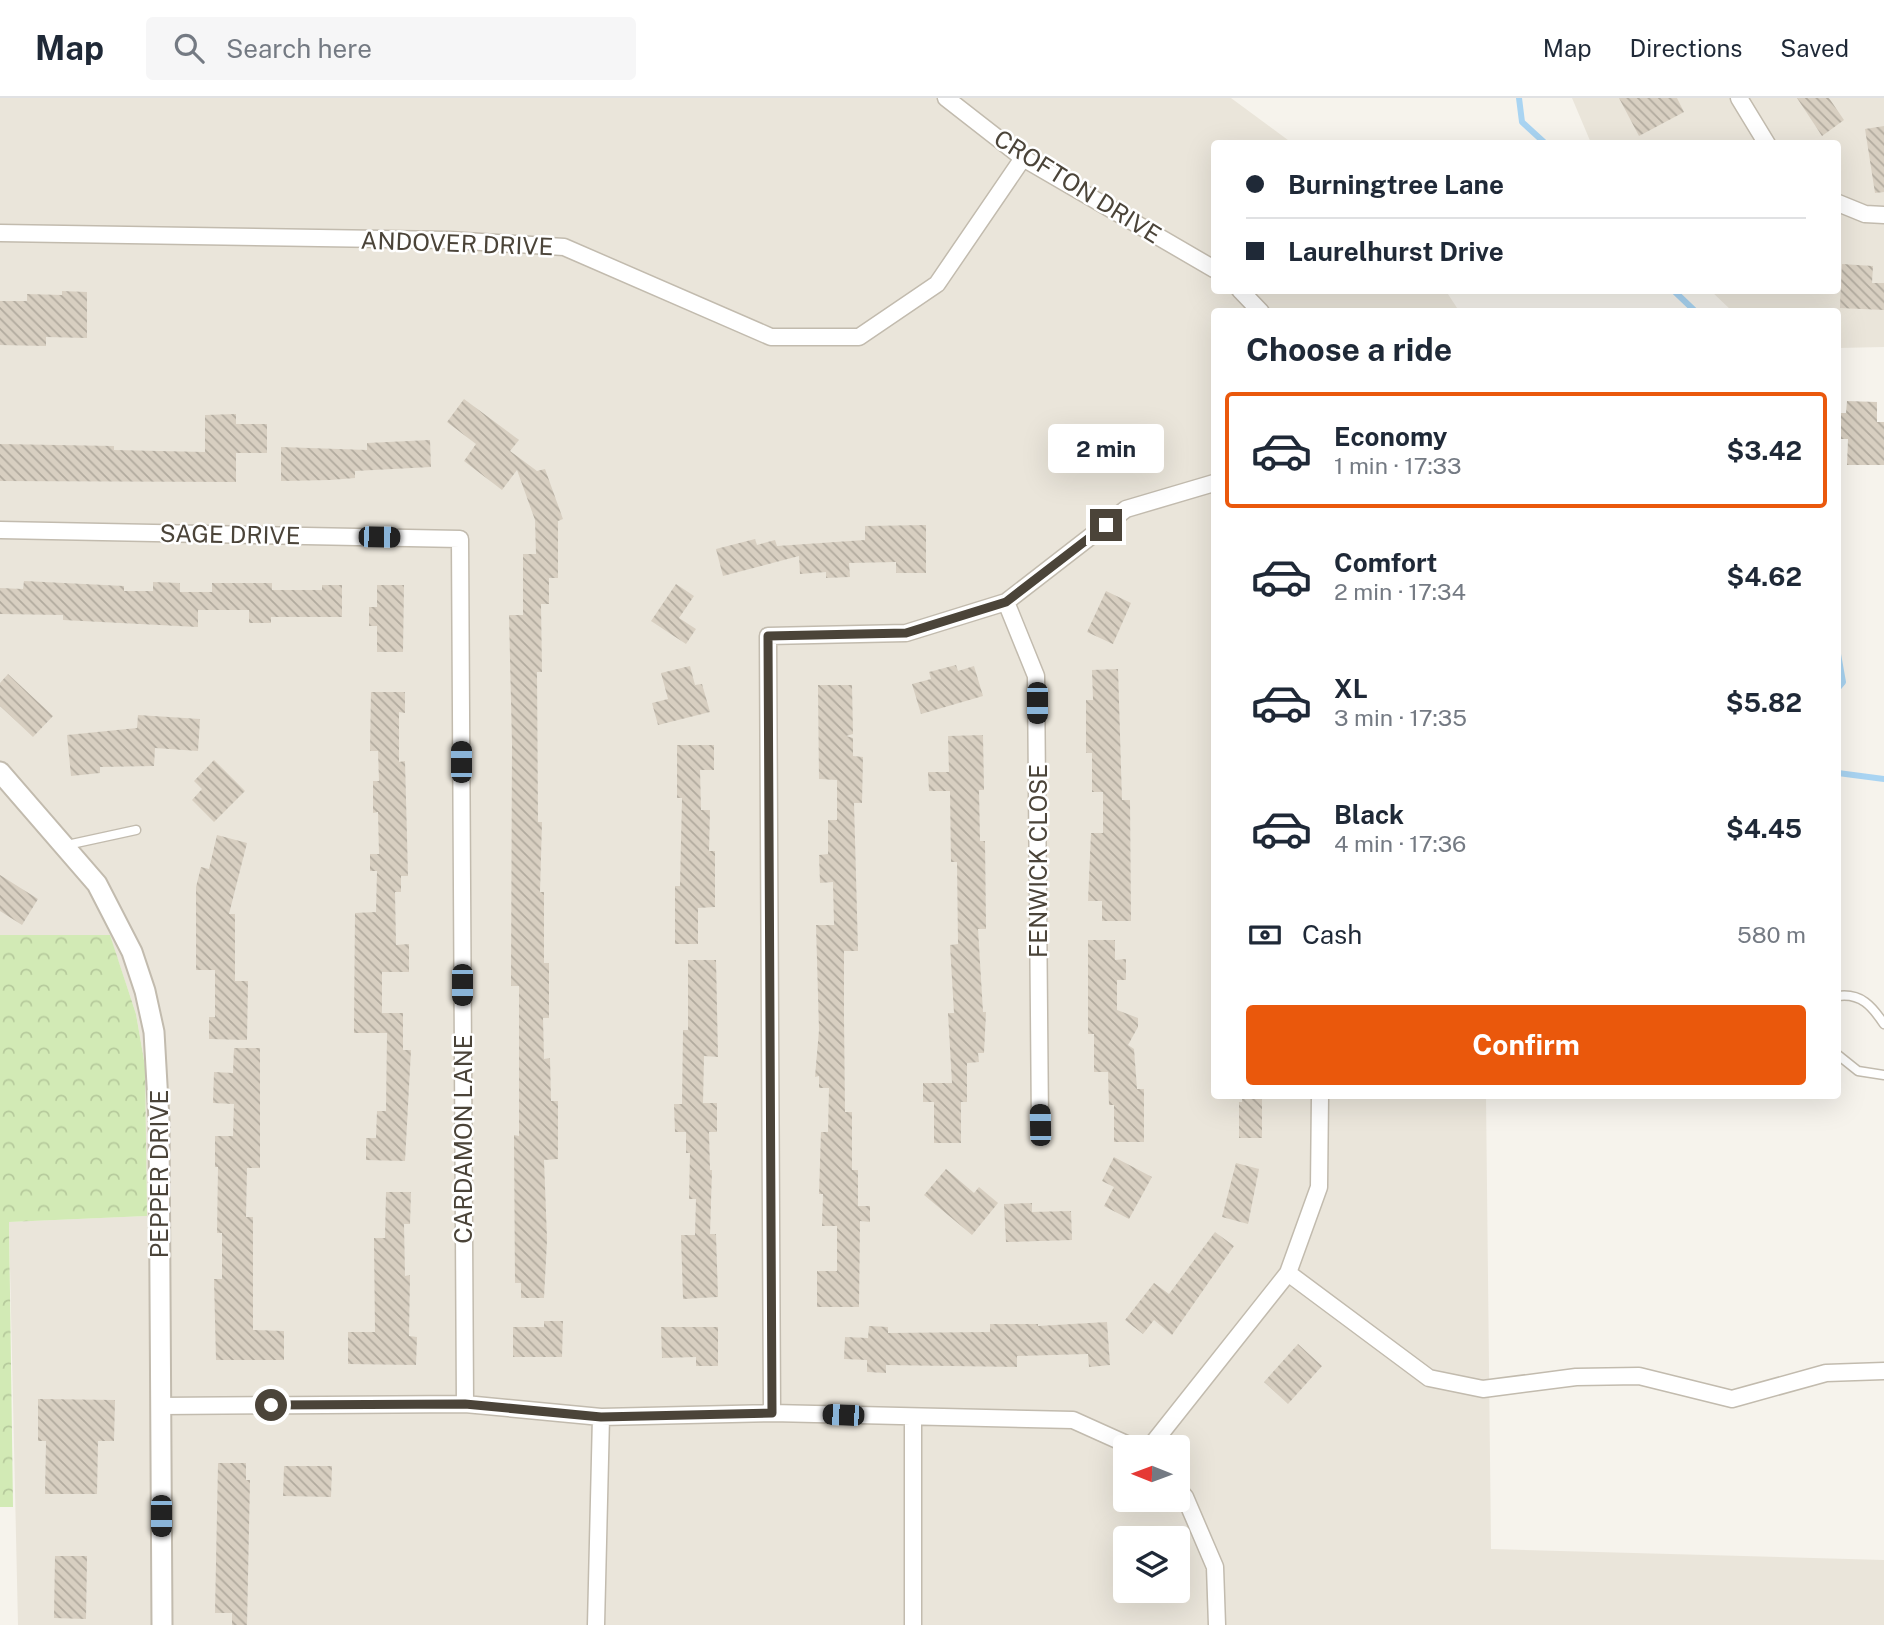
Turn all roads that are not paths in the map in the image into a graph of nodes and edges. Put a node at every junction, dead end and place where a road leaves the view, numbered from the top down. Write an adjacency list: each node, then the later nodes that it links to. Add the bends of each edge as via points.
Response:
1 (946, 98): 4 (street, CROFTON DRIVE)
2 (1739, 98): 3 (street)
3 (1765, 140)
4 (1023, 158): 7 (street, ANDOVER DRIVE, via 937,284 859,337 771,337 564,247 449,240); 8 (street, CROFTON DRIVE)
5 (1841, 204): 6 (street, via 1865,214)
6 (1884, 215)
7 (0, 233)
8 (1211, 267)
9 (1244, 294): 10 (street)
10 (1257, 308)
11 (1211, 484): 14 (street, via 1126,509)
12 (0, 530): 13 (street, SAGE DRIVE)
13 (460, 539): 26 (street, CARDAMON LANE)
14 (1006, 602): 23 (street, FENWICK CLOSE, via 1036,676); 28 (street, via 906,633 768,636)
15 (0, 772): 17 (street, PEPPER DRIVE)
16 (136, 830): 17 (lane)
17 (64, 846): 27 (street, PEPPER DRIVE, via 97,884 114,914 141,978 154,1032)
18 (1841, 995): 19 (lane, via 1871,1003)
19 (1884, 1024)
20 (1841, 1057): 21 (lane, via 1858,1071)
21 (1884, 1075)
22 (1320, 1099): 24 (street, via 1319,1187)
23 (1040, 1125)
24 (1288, 1273): 25 (street, via 1429,1378 1483,1389 1576,1377 1639,1377 1732,1399 1826,1373); 31 (street)
25 (1884, 1371)
26 (465, 1404): 27 (street); 29 (street)
27 (160, 1406): 34 (street, PEPPER DRIVE)
28 (772, 1413): 29 (street); 30 (street)
29 (601, 1417): 35 (street)
30 (913, 1417): 32 (street, via 1073,1420); 36 (street)
31 (1160, 1435)
32 (1113, 1438)
33 (1190, 1509): 37 (street, via 1215,1567)
34 (162, 1625)
35 (596, 1625)
36 (913, 1625)
37 (1217, 1625)

